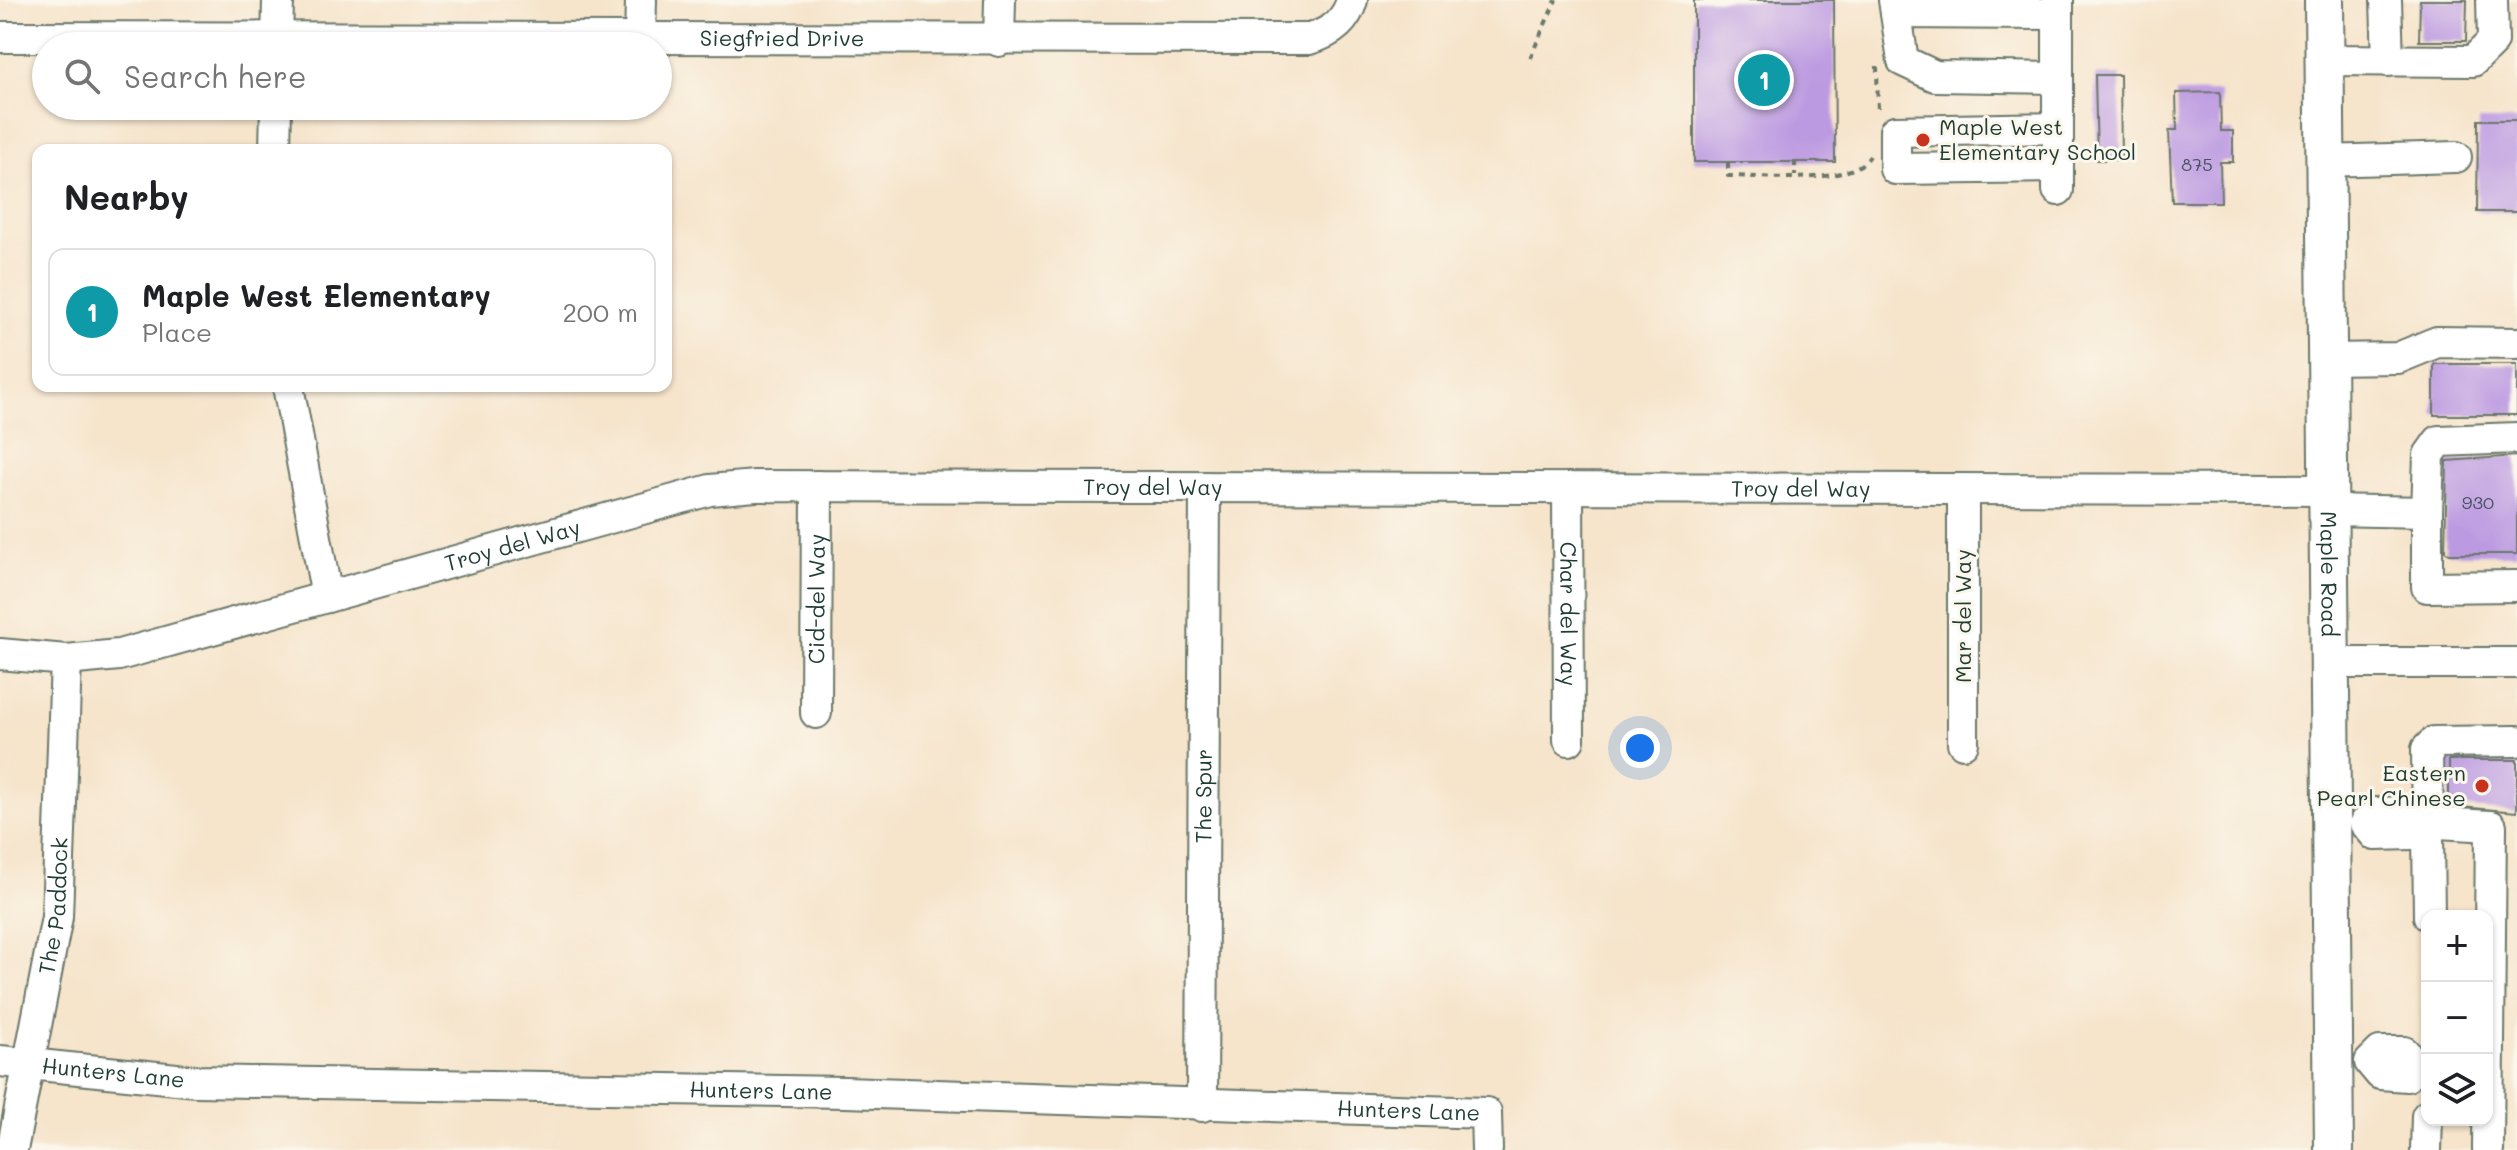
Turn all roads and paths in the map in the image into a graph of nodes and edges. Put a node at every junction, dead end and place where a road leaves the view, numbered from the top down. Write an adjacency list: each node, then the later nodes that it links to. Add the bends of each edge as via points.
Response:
1 (278, 0): 11 (street)
2 (641, 0): 12 (street)
3 (1000, 0): 16 (street)
4 (1352, 0): 16 (street, Siegfried Drive, via 1340,24 1309,39)
5 (1556, 0): 17 (path)
6 (2324, 0): 18 (main road, Maple Road)
7 (2386, 0): 19 (street)
8 (2492, 0): 19 (street, via 2493,41 2473,61)
9 (1895, 6): 10 (street); 21 (street, via 1903,61 1935,76)
10 (2058, 7): 21 (street)
11 (277, 32)
12 (640, 32)
13 (0, 37): 14 (street, Siegfried Drive)
14 (32, 38)
15 (672, 41): 16 (street, Siegfried Drive)
16 (999, 41)
17 (1530, 58)
18 (2324, 60): 19 (street); 29 (main road, Maple Road)
19 (2388, 61)
20 (1877, 64): 23 (path)
21 (2058, 78): 24 (street)
22 (276, 120): 25 (street)
23 (1878, 128)
24 (2058, 128): 24 (street, via 2058,179 1895,169 1895,131)
25 (275, 144)
26 (1871, 154): 31 (path, via 1865,164 1841,176)
27 (2456, 157): 29 (street)
28 (1795, 161): 31 (path)
29 (2324, 161): 33 (main road, Maple Road)
30 (1728, 163): 31 (path, via 1728,176)
31 (1795, 176)
32 (2517, 343): 33 (street, via 2437,342 2398,358)
33 (2326, 359): 40 (main road, Maple Road)
34 (289, 392): 43 (street)
35 (2517, 438): 41 (street, via 2439,441 2429,455)
36 (817, 486): 37 (street, Troy del Way); 43 (street, Troy del Way, via 710,490); 48 (street, Cid-del Way)
37 (1205, 487): 38 (street, Troy del Way); 59 (street, The Spur)
38 (1568, 488): 39 (street, Troy del Way); 49 (street, Char del Way)
39 (1963, 490): 40 (street, Troy del Way); 51 (street, Mar del Way)
40 (2327, 500): 41 (street, Troy del Way); 46 (main road, Maple Road)
41 (2427, 512): 42 (street, via 2427,587)
42 (2517, 586)
43 (327, 597): 45 (street, Troy del Way, via 171,643)
44 (0, 654): 45 (street, Troy del Way)
45 (66, 660): 57 (street, The Paddock, via 57,917)
46 (2329, 663): 47 (street); 52 (main road, Maple Road)
47 (2517, 663)
48 (816, 713)
49 (1569, 740)
50 (2517, 741): 53 (street, via 2434,742 2427,749)
51 (1963, 743)
52 (2348, 823): 53 (street, via 2375,835 2412,834); 55 (main road, Maple Road)
53 (2424, 823): 54 (street); 56 (street, via 2491,826)
54 (2429, 910)
55 (2333, 1050): 58 (street, via 2370,1062 2380,1052 2404,1052); 64 (main road, Maple Road)
56 (2488, 1054)
57 (15, 1062): 59 (street, Hunters Lane, via 196,1081 845,1092); 62 (street, The Paddock)
58 (2421, 1064)
59 (1202, 1106): 63 (street, Hunters Lane, via 1486,1113)
60 (2427, 1126): 65 (street)
61 (2488, 1126): 66 (street)
62 (12, 1150)
63 (1487, 1150)
64 (2334, 1150)
65 (2426, 1150)
66 (2488, 1150)

